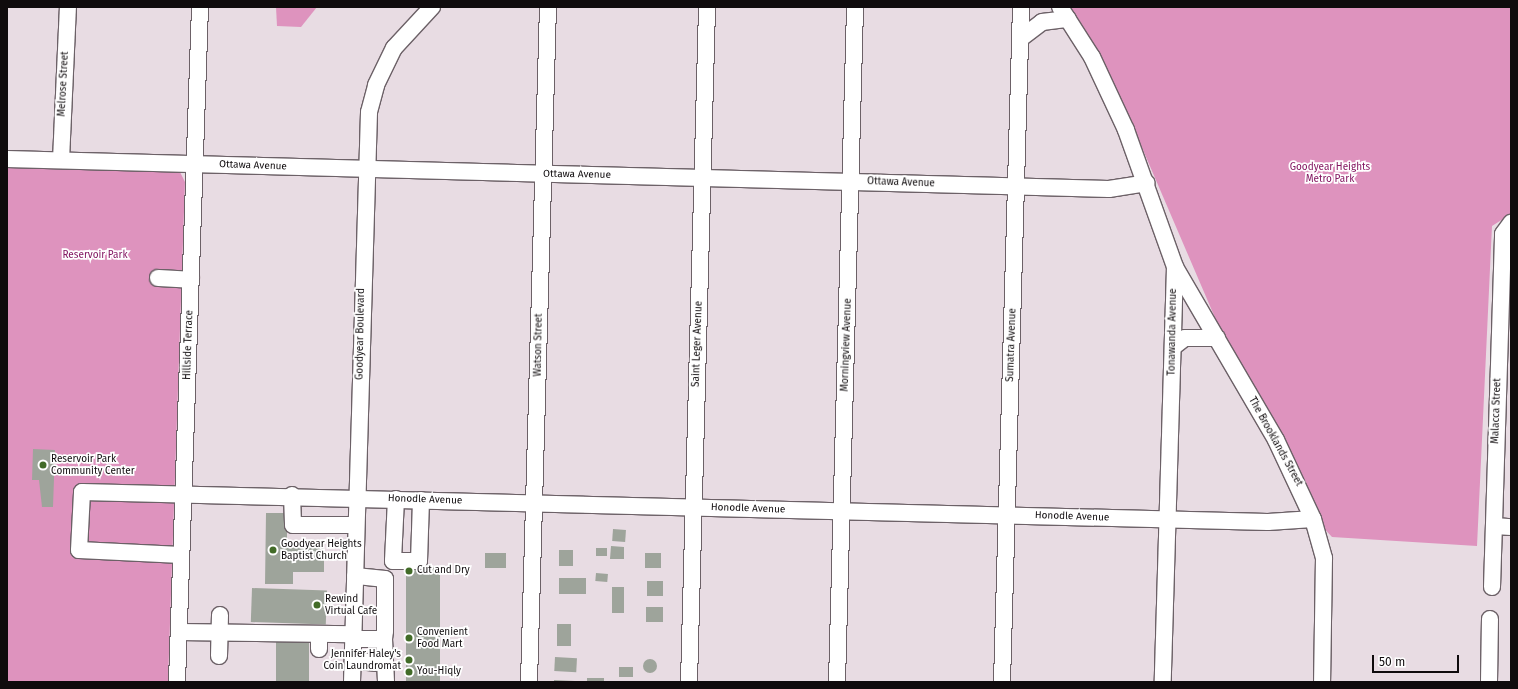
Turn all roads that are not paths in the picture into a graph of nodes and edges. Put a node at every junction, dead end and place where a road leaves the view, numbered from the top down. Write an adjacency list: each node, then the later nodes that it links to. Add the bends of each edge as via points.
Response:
1 (68, 7): 11 (street, Melrose Street)
2 (200, 7): 12 (street, Hillside Terrace)
3 (432, 7): 13 (street, Goodyear Boulevard, via 394,48 376,85 369,112)
4 (548, 7): 14 (street, Watson Street)
5 (707, 7): 15 (street, Saint Leger Avenue)
6 (855, 7): 16 (street, Morningview Avenue)
7 (1021, 7): 9 (street, Sumatra Avenue)
8 (1064, 13): 9 (street, via 1042,22); 17 (street, Tonawanda Avenue, via 1106,84)
9 (1021, 38): 18 (street, Sumatra Avenue)
10 (7, 159): 11 (street, Ottawa Avenue)
11 (61, 160): 12 (street, Ottawa Avenue)
12 (194, 164): 13 (street, Ottawa Avenue); 22 (street, Hillside Terrace)
13 (366, 169): 14 (street, Ottawa Avenue); 27 (street, Goodyear Boulevard)
14 (543, 174): 15 (street, Ottawa Avenue); 30 (street, Watson Street)
15 (702, 178): 16 (street, Ottawa Avenue); 31 (street, Saint Leger Avenue)
16 (852, 182): 18 (street, Ottawa Avenue); 32 (street, Morningview Avenue)
17 (1147, 183): 18 (street, Ottawa Avenue, via 1108,189); 20 (street, Tonawanda Avenue)
18 (1016, 186): 33 (street, Sumatra Avenue)
19 (1507, 229): 37 (street, Malacca Street)
20 (1175, 266): 23 (street, The Brooklands Street); 24 (street, Tonawanda Avenue)
21 (158, 278): 22 (street)
22 (191, 280): 25 (street, Hillside Terrace)
23 (1217, 338): 24 (street, via 1185,338); 34 (street, The Brooklands Street, via 1296,476)
24 (1173, 347): 35 (street, Tonawanda Avenue)
25 (184, 493): 26 (street, Honodle Avenue); 39 (street, Hillside Terrace); 39 (street, Honodle Avenue, via 82,492 79,550)
26 (292, 495): 27 (street, Honodle Avenue); 36 (street, via 293,525)
27 (356, 498): 28 (street, Honodle Avenue); 36 (street, Goodyear Boulevard)
28 (396, 499): 29 (street, Honodle Avenue); 29 (street, via 393,561 419,561)
29 (421, 500): 30 (street, Honodle Avenue)
30 (534, 503): 31 (street, Honodle Avenue); 54 (street, Watson Street)
31 (693, 507): 32 (street, Honodle Avenue); 55 (street, Saint Leger Avenue)
32 (842, 512): 33 (street, Honodle Avenue); 56 (street, Morningview Avenue)
33 (1006, 515): 35 (street, Honodle Avenue); 57 (street, Sumatra Avenue)
34 (1313, 519): 35 (street, Honodle Avenue, via 1268,522); 59 (street, The Brooklands Street, via 1324,558)
35 (1168, 520): 58 (street, Tonawanda Avenue)
36 (356, 525): 40 (street, Goodyear Boulevard)
37 (1494, 526): 38 (street); 41 (street, Malacca Street)
38 (1511, 526)
39 (181, 554): 44 (street, Hillside Terrace)
40 (355, 576): 46 (street, Goodyear Boulevard); 47 (street, via 385,579)
41 (1492, 587)
42 (220, 615): 45 (street)
43 (1490, 619): 60 (street)
44 (179, 632): 45 (street); 51 (street, Hillside Terrace)
45 (219, 633): 46 (street, via 319,641); 48 (street)
46 (353, 636): 47 (street); 49 (street, Goodyear Boulevard)
47 (384, 639): 50 (street)
48 (219, 656)
49 (353, 661): 50 (street); 52 (street, Goodyear Boulevard)
50 (385, 663): 53 (street)
51 (177, 682)
52 (352, 682)
53 (386, 682)
54 (529, 682)
55 (689, 682)
56 (837, 682)
57 (1002, 682)
58 (1163, 682)
59 (1322, 682)
60 (1489, 682)

